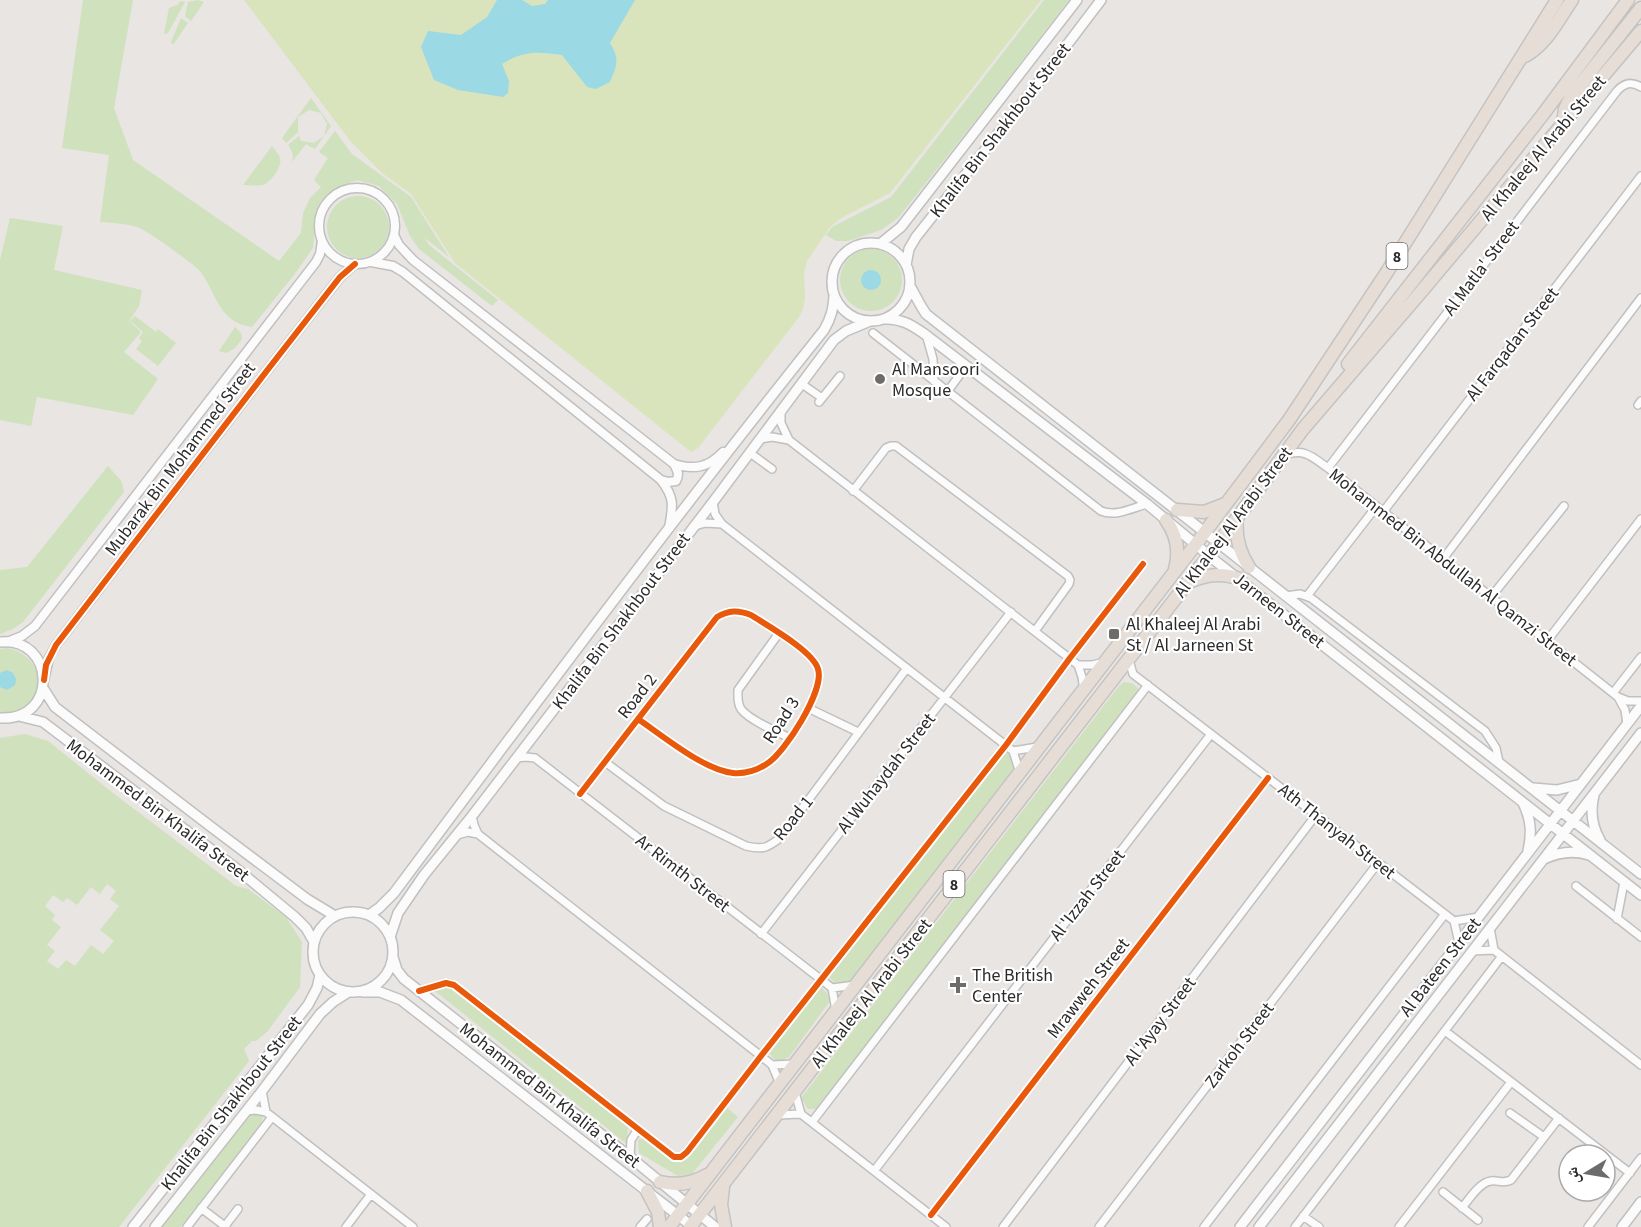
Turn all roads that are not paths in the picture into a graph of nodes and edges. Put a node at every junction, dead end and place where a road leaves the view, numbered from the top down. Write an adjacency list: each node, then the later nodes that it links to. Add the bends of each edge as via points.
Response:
1 (1077, 0): 14 (main road, Khalifa Bin Shakhbout Street, via 902,227)
2 (1101, 0): 17 (main road, Khalifa Bin Shakhbout Street, via 916,237)
3 (1557, 0): 8 (highway, Al Khaleej Al Arabi Street / 8)
4 (1572, 0): 8 (highway, via 1544,41)
5 (1628, 0): 33 (highway)
6 (1641, 8): 10 (highway, via 1571,96 1564,109)
7 (1641, 31): 10 (highway, Al Khaleej Al Arabi Street / 8)
8 (1521, 57): 46 (highway, Al Khaleej Al Arabi Street / 8, via 1381,282)
9 (1641, 87): 40 (street, Al Matla' Street, via 1627,83 1617,91)
10 (1563, 124): 33 (highway, Al Khaleej Al Arabi Street / 8)
11 (1641, 176): 50 (street, Al Farqadan Street)
12 (394, 235): 13 (street, via 394,222 383,199 372,192 353,189 335,195 326,204 320,215); 15 (street, via 382,255); 39 (street, via 413,260)
13 (321, 241): 16 (street, via 335,258); 75 (street, Mubarak Bin Mohammed Street, via 316,262 35,626 22,636)
14 (880, 244): 17 (main road, via 899,255); 19 (main road, via 857,245 839,259 833,271)
15 (371, 262): 16 (street); 42 (street, via 403,272)
16 (355, 264): 84 (street, Mubarak Bin Mohammed Street, via 311,314 56,645 46,665)
17 (906, 265): 18 (main road)
18 (910, 286): 21 (main road, via 901,307); 49 (main road, Jarneen Street, via 926,314)
19 (834, 296): 22 (main road, via 848,314); 34 (main road, Khalifa Bin Shakhbout Street, via 824,330)
20 (1641, 298): 61 (street)
21 (883, 319): 22 (main road); 24 (main road, Jarneen Street, via 902,321)
22 (870, 321): 30 (main road, Khalifa Bin Shakhbout Street, via 834,340)
23 (873, 333): 27 (street)
24 (927, 335): 25 (street); 26 (main road, Jarneen Street)
25 (933, 359): 27 (street); 29 (street)
26 (966, 366): 31 (street); 45 (main road, Jarneen Street)
27 (920, 369): 29 (street)
28 (840, 376): 30 (street, via 820,400)
29 (934, 381): 31 (street)
30 (802, 384): 32 (main road, Khalifa Bin Shakhbout Street)
31 (948, 391): 45 (street, via 1101,511 1114,514)
32 (782, 411): 35 (main road, Khalifa Bin Shakhbout Street); 36 (street, via 781,423)
33 (1303, 429): 38 (highway, Al Khaleej Al Arabi Street / 8)
34 (738, 437): 39 (street, via 709,464 693,468); 56 (main road, Khalifa Bin Shakhbout Street)
35 (760, 439): 36 (street); 37 (main road, Khalifa Bin Shakhbout Street)
36 (789, 440): 43 (street)
37 (750, 453): 41 (street); 44 (main road, Khalifa Bin Shakhbout Street)
38 (1283, 456): 40 (street, Mohammed Bin Abdullah Al Qamzi Street, via 1305,453); 51 (highway, Al Khaleej Al Arabi Street / 8)
39 (674, 464): 42 (street, via 676,481)
40 (1328, 468): 48 (street, Mohammed Bin Abdullah Al Qamzi Street)
41 (772, 469)
42 (661, 480): 56 (street, via 673,502)
43 (854, 491): 70 (street); 72 (street, via 886,448 896,446 1068,576 1069,584)
44 (713, 502): 54 (street); 55 (main road, Khalifa Bin Shakhbout Street)
45 (1147, 504): 53 (main road, Jarneen Street)
46 (1227, 504): 49 (highway, via 1204,512); 57 (highway, Al Khaleej Al Arabi Street / 8)
47 (1564, 506): 69 (street)
48 (1376, 507): 50 (street, Mohammed Bin Abdullah Al Qamzi Street); 68 (street)
49 (1177, 510): 57 (main road, Jarneen Street)
50 (1383, 512): 61 (street, Mohammed Bin Abdullah Al Qamzi Street)
51 (1237, 518): 58 (highway, Al Khaleej Al Arabi Street / 8); 63 (highway, via 1238,541)
52 (1641, 519): 74 (street)
53 (1166, 520): 59 (main road, Jarneen Street); 64 (highway, via 1176,540)
54 (722, 524): 55 (street); 81 (street)
55 (693, 527): 100 (main road, Khalifa Bin Shakhbout Street)
56 (669, 529): 133 (main road, Khalifa Bin Shakhbout Street, via 394,893)
57 (1205, 532): 58 (main road, Jarneen Street); 59 (highway, Al Khaleej Al Arabi Street / 8)
58 (1218, 543): 60 (highway, Al Khaleej Al Arabi Street / 8); 63 (main road, Jarneen Street)
59 (1196, 544): 60 (main road, Jarneen Street); 64 (highway, Al Khaleej Al Arabi Street / 8)
60 (1209, 555): 65 (main road, Jarneen Street); 66 (highway, Al Khaleej Al Arabi Street / 8)
61 (1443, 559): 69 (street, Mohammed Bin Abdullah Al Qamzi Street)
62 (1143, 564): 77 (street)
63 (1250, 567): 67 (main road, Jarneen Street)
64 (1175, 570): 79 (highway, Al Khaleej Al Arabi Street / 8)
65 (1240, 579): 66 (highway, via 1212,575); 114 (main road, Jarneen Street)
66 (1186, 584): 78 (highway, Al Khaleej Al Arabi Street / 8)
67 (1286, 596): 68 (street); 107 (main road, Jarneen Street)
68 (1307, 596): 107 (street, via 1485,731 1496,748)
69 (1491, 597): 74 (street, Mohammed Bin Abdullah Al Qamzi Street)
70 (1011, 612): 72 (street); 88 (street, Al Wuhaydah Street)
71 (717, 617): 73 (street, Road 3, via 724,612 742,611); 94 (street, Road 2)
72 (1035, 631): 77 (street)
73 (779, 633): 91 (street, Road 3, via 806,652 818,669 816,690); 99 (street, via 738,690 737,699 741,709 755,720)
74 (1547, 641): 87 (street, Mohammed Bin Abdullah Al Qamzi Street)
75 (3, 642): 84 (main road, Mohammed Bin Khalifa Street, via 27,648 35,656)
76 (1641, 657): 87 (street)
77 (1070, 658): 80 (street); 101 (street)
78 (1129, 658): 82 (street); 83 (highway, Al Khaleej Al Arabi Street / 8)
79 (1105, 662): 80 (street); 86 (highway, Al Khaleej Al Arabi Street / 8)
80 (1078, 665): 86 (street)
81 (907, 668): 88 (street); 96 (street, Road 1)
82 (1133, 674): 83 (street); 85 (street, Ath Thanyah Street)
83 (1115, 676): 164 (highway, Al Khaleej Al Arabi Street / 8)
84 (44, 684): 92 (main road, via 39,700); 134 (main road, Mohammed Bin Khalifa Street, via 55,707)
85 (1148, 686): 97 (street, Ath Thanyah Street); 171 (street, Al Khaleej Al Arabi Street)
86 (1084, 690): 102 (highway, Al Khaleej Al Arabi Street / 8)
87 (1616, 695): 89 (street, Mohammed Bin Abdullah Al Qamzi Street); 95 (street, via 1625,710)
88 (945, 698): 101 (street); 139 (street, Al Wuhaydah Street)
89 (1641, 701)
90 (1641, 706): 95 (main road, Al Bateen Street)
91 (808, 708): 96 (street); 99 (street, Road 3)
92 (19, 716): 93 (main road); 142 (main road, Mohammed Bin Khalifa Street, via 43,722 227,862 296,917)
93 (0, 718)
94 (638, 719): 99 (street, Road 3, via 696,759 732,773 769,763); 106 (street, Road 2)
95 (1627, 724): 110 (main road, Al Bateen Street)
96 (858, 732): 106 (street, Road 1, via 780,838 767,847 746,846 664,806)
97 (1211, 734): 109 (street, Ath Thanyah Street); 177 (street, Al 'Izzah Street)
98 (1641, 734): 112 (main road, Al Bateen Street)
99 (790, 738)
100 (530, 740): 104 (street); 105 (main road, Khalifa Bin Shakhbout Street)
101 (1006, 745): 103 (street); 149 (street)
102 (1040, 747): 103 (street); 108 (highway, Al Khaleej Al Arabi Street / 8)
103 (1013, 751): 108 (street)
104 (535, 758): 105 (street); 113 (street, Ar Rimth Street)
105 (515, 759): 117 (main road, Khalifa Bin Shakhbout Street)
106 (605, 762): 113 (street, Road 2)
107 (1499, 762): 111 (main road, Jarneen Street)
108 (1020, 773): 150 (highway, Al Khaleej Al Arabi Street / 8)
109 (1268, 778): 116 (street, Ath Thanyah Street); 190 (street, Mrawweh Street)
110 (1581, 784): 111 (main road, via 1557,790); 115 (main road, Al Bateen Street)
111 (1531, 787): 115 (main road, Jarneen Street)
112 (1595, 792): 118 (main road, Al Bateen Street); 123 (main road, via 1592,819)
113 (580, 794): 139 (street, Ar Rimth Street)
114 (1522, 801): 119 (main road, Jarneen Street); 124 (main road, via 1530,825)
115 (1561, 810): 118 (main road, Jarneen Street); 119 (main road, Al Bateen Street)
116 (1316, 815): 127 (street, Ath Thanyah Street); 208 (street, Al 'Ayay Street)
117 (472, 816): 121 (street); 122 (main road, Khalifa Bin Shakhbout Street)
118 (1573, 820): 120 (main road, Al Bateen Street); 123 (main road, Jarneen Street)
119 (1550, 823): 120 (main road, Jarneen Street); 124 (main road, Al Bateen Street)
120 (1563, 833): 125 (main road, Jarneen Street); 126 (main road, Al Bateen Street)
121 (478, 834): 122 (street); 157 (street)
122 (457, 835): 140 (main road, Khalifa Bin Shakhbout Street, via 398,913)
123 (1601, 842): 128 (main road, Jarneen Street)
124 (1527, 853): 135 (main road, Al Bateen Street)
125 (1592, 856): 126 (main road, via 1565,852); 129 (main road, Jarneen Street)
126 (1542, 860): 138 (main road, Al Bateen Street)
127 (1378, 863): 132 (street, Ath Thanyah Street); 209 (street, Zarkoh Street)
128 (1641, 874)
129 (1624, 882): 131 (main road, Jarneen Street); 136 (street)
130 (1576, 886): 136 (street)
131 (1641, 895)
132 (1445, 914): 137 (street, Ath Thanyah Street); 210 (street, Al Bateen Street)
133 (369, 915): 134 (main road, via 346,912); 140 (main road)
134 (335, 916): 142 (main road, via 326,922)
135 (1479, 917): 137 (street); 143 (main road, Al Bateen Street)
136 (1617, 919): 141 (street)
137 (1454, 921): 143 (street)
138 (1490, 928): 144 (street); 145 (main road, Al Bateen Street)
139 (762, 934): 149 (street, Ar Rimth Street)
140 (390, 937): 147 (main road)
141 (1641, 937)
142 (314, 942): 148 (main road, via 315,965)
143 (1459, 943): 211 (main road, Al Bateen Street)
144 (1494, 950): 145 (street); 146 (street)
145 (1472, 951): 212 (main road, Al Bateen Street)
146 (1502, 956): 156 (street); 160 (street)
147 (393, 957): 152 (main road, Mohammed Bin Khalifa Street, via 404,980); 153 (main road, via 383,979)
148 (320, 975): 154 (main road, via 327,984); 197 (main road, Khalifa Bin Shakhbout Street, via 308,1005)
149 (821, 980): 151 (street, Ar Rimth Street); 157 (street)
150 (856, 984): 151 (street); 155 (highway, Al Khaleej Al Arabi Street / 8)
151 (832, 988): 155 (street)
152 (419, 991): 172 (street, via 446,983 454,986); 174 (main road, Mohammed Bin Khalifa Street)
153 (363, 992): 154 (main road); 181 (main road, Mohammed Bin Khalifa Street, via 380,992 401,1000)
154 (347, 993): 163 (main road, Khalifa Bin Shakhbout Street, via 321,1014)
155 (836, 1011): 158 (highway, Al Khaleej Al Arabi Street / 8)
156 (1444, 1031): 161 (street); 192 (street)
157 (760, 1056): 159 (street); 172 (street, via 681,1157)
158 (795, 1064): 159 (street); 162 (highway, Al Khaleej Al Arabi Street / 8)
159 (772, 1065): 162 (street)
160 (1641, 1065)
161 (1511, 1082): 170 (street); 215 (street)
162 (780, 1083): 176 (highway, Al Khaleej Al Arabi Street / 8)
163 (262, 1091): 165 (main road, Khalifa Bin Shakhbout Street); 167 (street)
164 (795, 1091): 168 (street); 169 (highway, Al Khaleej Al Arabi Street / 8)
165 (246, 1111): 167 (street); 198 (main road, Khalifa Bin Shakhbout Street)
166 (1510, 1113): 173 (street)
167 (269, 1114): 183 (street); 186 (street)
168 (801, 1114): 169 (street); 171 (street)
169 (777, 1115): 180 (highway, Al Khaleej Al Arabi Street / 8)
170 (1559, 1119): 173 (street); 178 (street)
171 (812, 1122): 177 (street)
172 (638, 1129): 174 (street)
173 (1544, 1137): 187 (street, via 1510,1180 1486,1182)
174 (630, 1157): 179 (main road, Mohammed Bin Khalifa Street)
175 (1641, 1158): 178 (street)
176 (713, 1171): 179 (highway, via 685,1184); 185 (highway, Al Khaleej Al Arabi Street / 8)
177 (874, 1171): 190 (street)
178 (1630, 1173): 216 (street)
179 (660, 1182): 185 (main road, Mohammed Bin Khalifa Street)
180 (723, 1185): 189 (highway, Al Khaleej Al Arabi Street / 8); 206 (highway)
181 (647, 1191): 191 (main road, Mohammed Bin Khalifa Street); 203 (highway, via 658,1212)
182 (1443, 1192): 187 (street)
183 (371, 1194): 200 (street); 201 (street)
184 (1641, 1202): 217 (main road)
185 (687, 1204): 189 (main road, Mohammed Bin Khalifa Street); 191 (highway, Al Khaleej Al Arabi Street / 8)
186 (201, 1208): 195 (street); 199 (street)
187 (1462, 1208): 194 (street)
188 (238, 1209): 195 (street)
189 (700, 1215): 196 (highway, Al Khaleej Al Arabi Street / 8); 205 (main road, Mohammed Bin Khalifa Street)
190 (931, 1215): 207 (street)
191 (678, 1216): 196 (main road, Mohammed Bin Khalifa Street); 204 (highway, Al Khaleej Al Arabi Street / 8)
192 (1303, 1216): 213 (street); 214 (street)
193 (647, 1219): 202 (street)
194 (1478, 1220)
195 (226, 1226)
196 (691, 1226)
197 (133, 1227)
198 (155, 1227)
199 (186, 1227)
200 (346, 1227)
201 (413, 1227)
202 (640, 1227)
203 (660, 1227)
204 (669, 1227)
205 (715, 1227)
206 (725, 1227)
207 (946, 1227)
208 (1003, 1227)
209 (1099, 1227)
210 (1204, 1227)
211 (1240, 1227)
212 (1259, 1227)
213 (1295, 1227)
214 (1318, 1227)
215 (1399, 1227)
216 (1588, 1227)
217 (1622, 1227)

